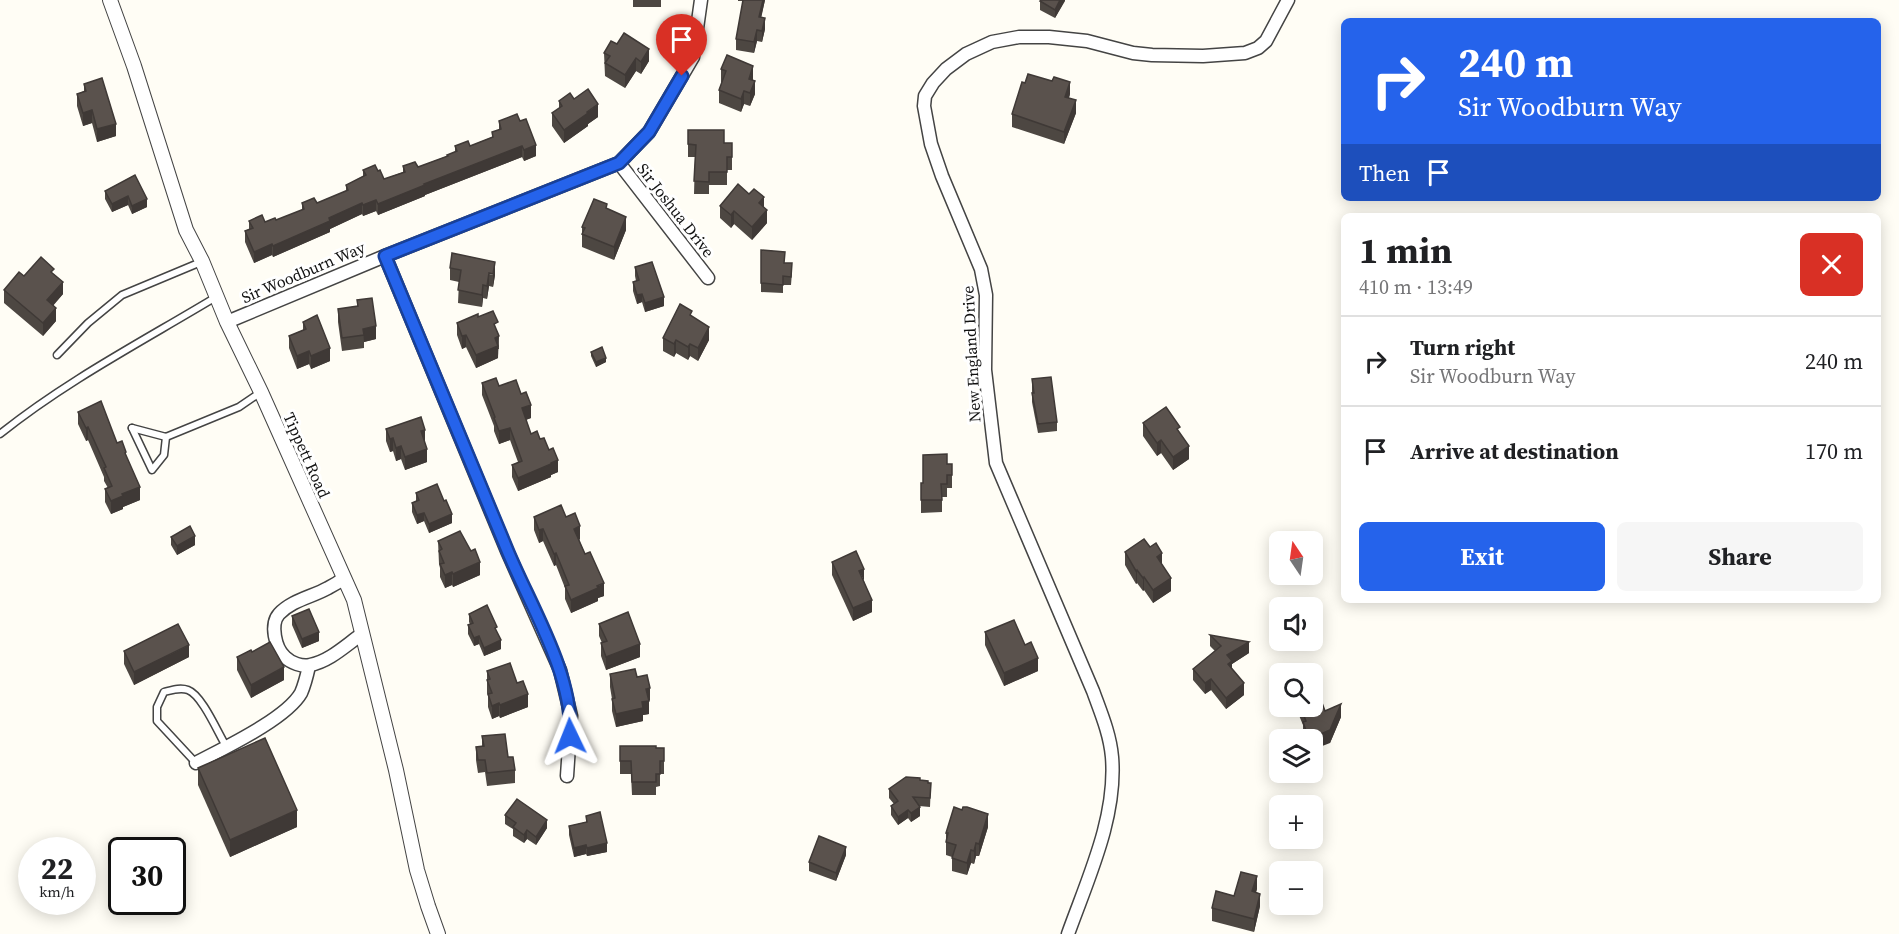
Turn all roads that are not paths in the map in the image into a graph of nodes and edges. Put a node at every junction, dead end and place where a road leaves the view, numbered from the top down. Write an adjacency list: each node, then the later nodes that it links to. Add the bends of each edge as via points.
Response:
1 (110, 0): 6 (street, Tippett Road, via 186,230)
2 (701, 0): 4 (street, Sir Woodburn Way, via 693,57 649,132)
3 (1288, 0): 21 (street, New England Drive, via 1266,41 1245,53 1152,55 1087,40 1019,37 992,42 966,54 946,69 925,96 938,166 981,269 986,295 985,370 996,463 1093,691 1107,728 1112,757 1110,808)
4 (619, 163): 5 (street, Sir Woodburn Way); 7 (street, Sir Joshua Drive)
5 (385, 256): 9 (street, Sir Woodburn Way); 19 (street, via 560,670 571,716)
6 (202, 261): 8 (street, Tippett Road); 10 (lane, via 122,295)
7 (708, 278)
8 (216, 297): 9 (street, Tippett Road); 12 (lane, via 65,387)
9 (227, 322): 11 (street, Tippett Road)
10 (57, 355)
11 (261, 392): 13 (lane, via 239,407); 14 (street, Tippett Road)
12 (0, 434)
13 (166, 437): 13 (lane, via 132,428 152,470 164,455)
14 (344, 578): 15 (street, Tippett Road); 16 (street, via 277,616 275,635 284,657)
15 (362, 634): 16 (street); 20 (street, Tippett Road, via 417,870)
16 (309, 666): 17 (street, via 294,702)
17 (226, 746): 18 (street); 18 (lane, via 189,690 175,688 164,692 157,707 157,722)
18 (196, 763)
19 (567, 776)
20 (438, 934)
21 (1068, 934)

